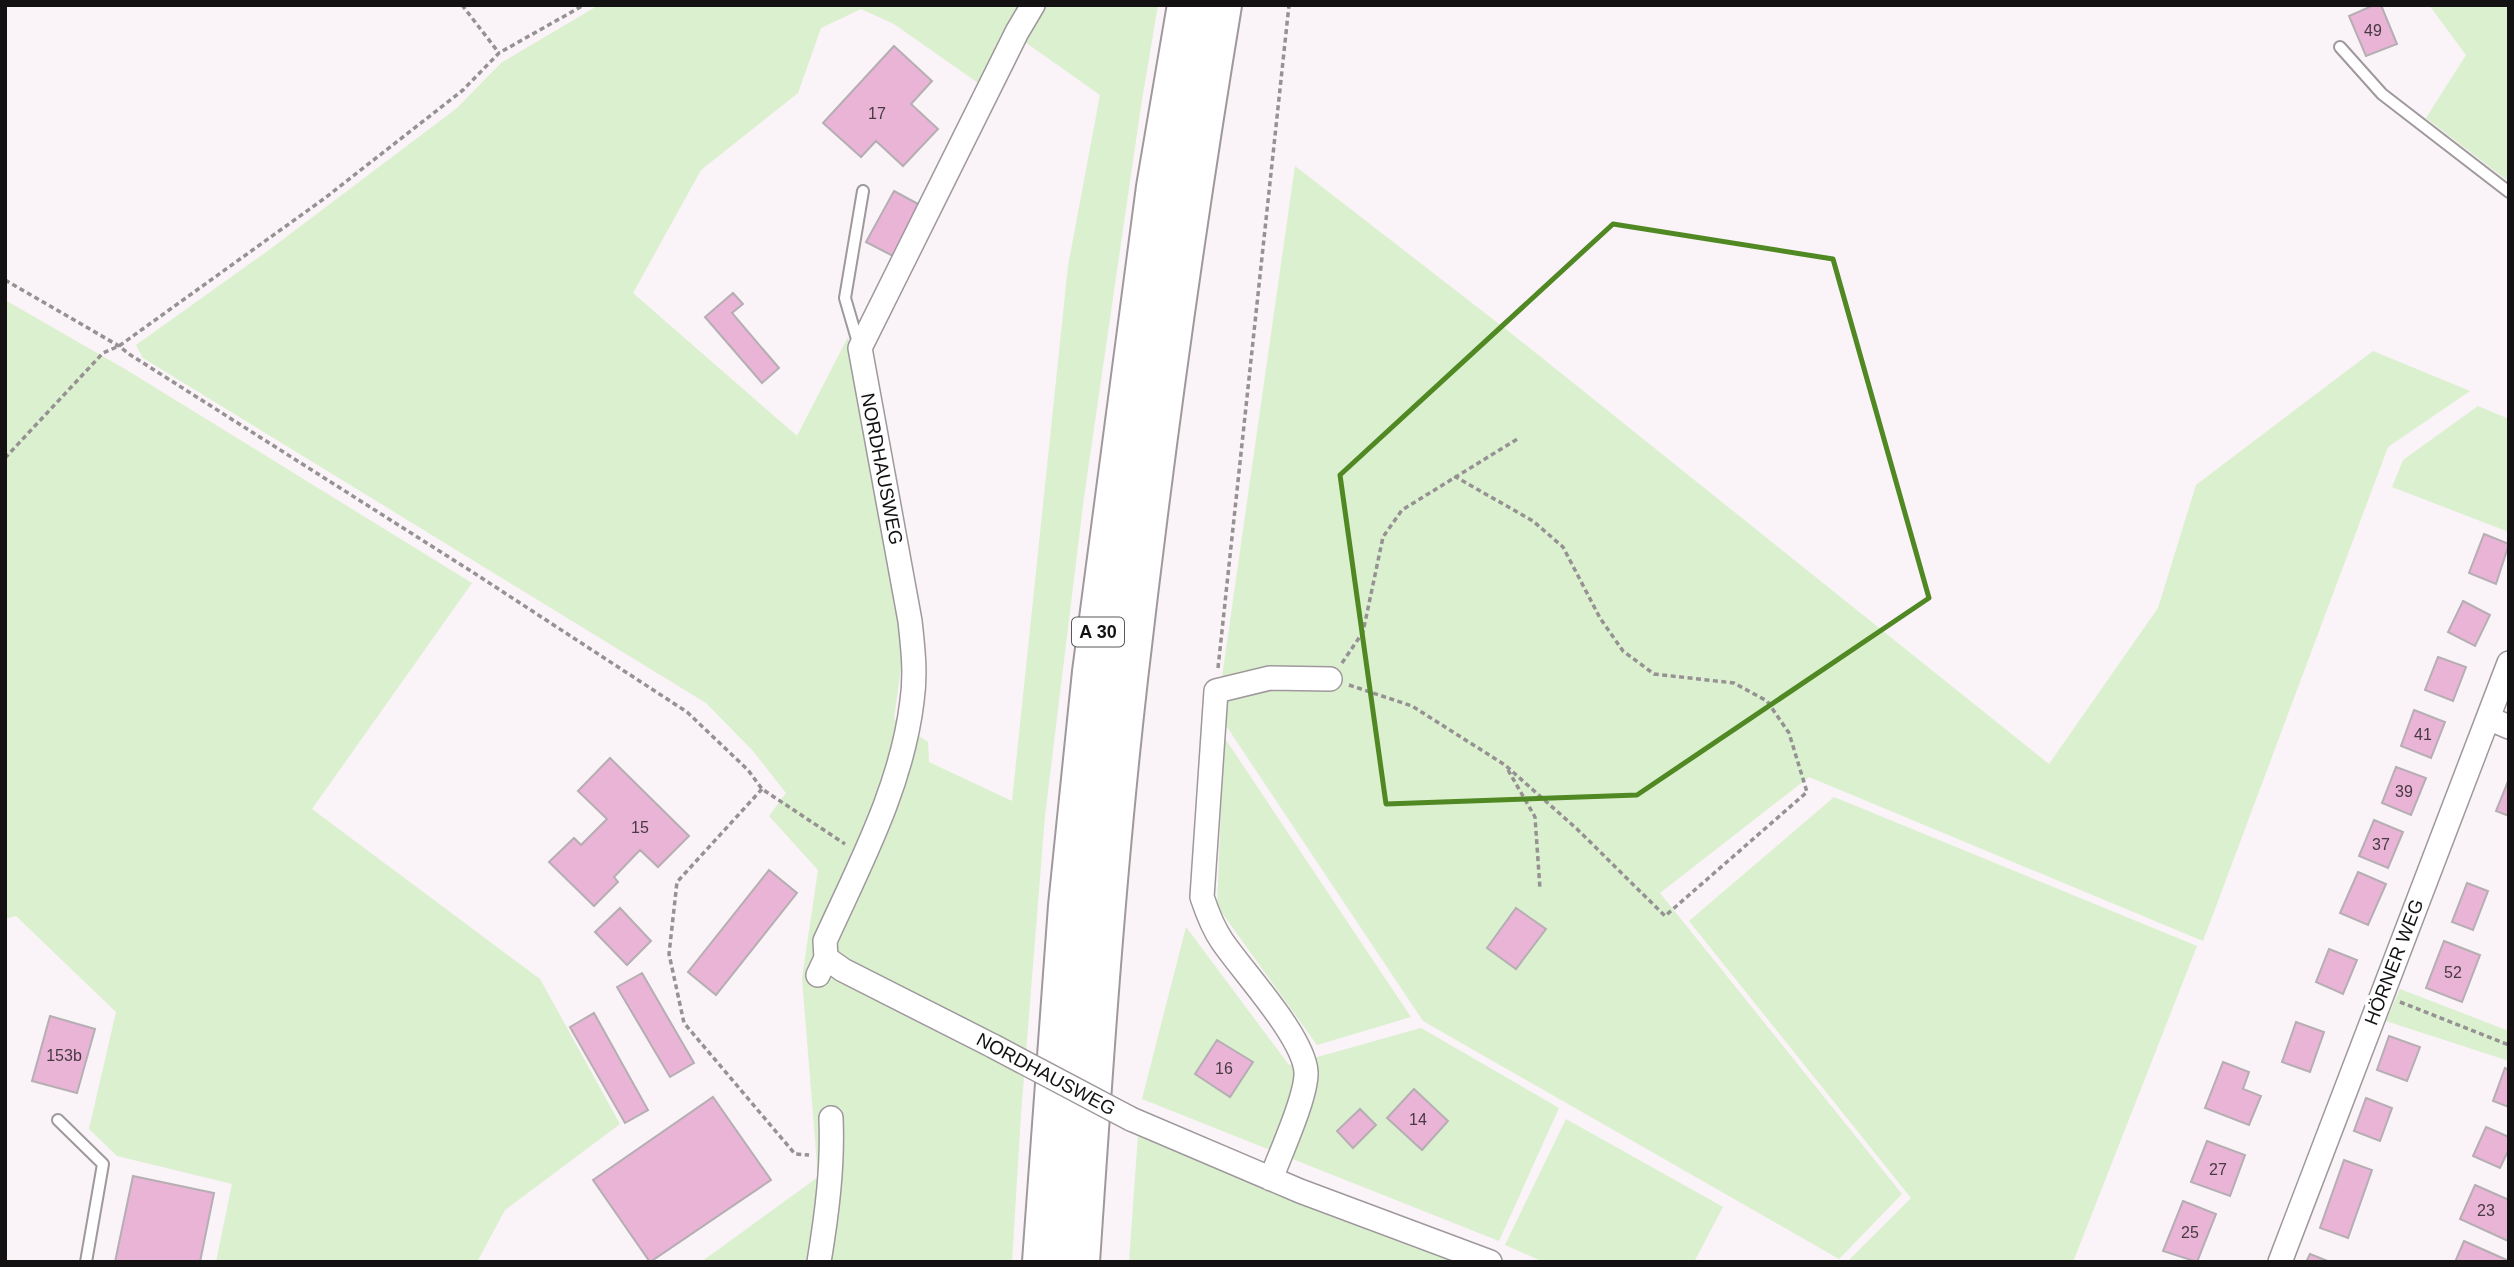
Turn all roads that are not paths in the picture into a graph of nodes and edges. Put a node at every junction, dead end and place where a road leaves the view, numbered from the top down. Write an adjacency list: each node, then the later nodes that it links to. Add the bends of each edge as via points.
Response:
1 (1033, 5): 7 (street)
2 (1187, 5): 16 (highway, A 30, via 1156,187 1092,672 1068,906)
3 (1222, 5): 17 (highway, A 30, via 1186,222 1128,681)
4 (2340, 47): 6 (lane, via 2382,94)
5 (863, 191): 7 (lane, via 845,298)
6 (2509, 192)
7 (860, 348): 13 (street, NORDHAUSWEG, bridge, via 910,621 913,700 884,809 825,941 822,967 843,970 1131,1119)
8 (2509, 663): 10 (street, HÖRNER WEG)
9 (1331, 679): 13 (street, via 1270,678 1216,691 1202,897 1220,939 1289,1030 1306,1071 1305,1088)
10 (2498, 722): 19 (street, HÖRNER WEG, via 2382,996)
11 (831, 1118): 15 (street, via 829,1205)
12 (58, 1121): 14 (lane, via 103,1164)
13 (1271, 1179): 18 (street, NORDHAUSWEG)
14 (86, 1262)
15 (819, 1262)
16 (1042, 1262)
17 (1080, 1262)
18 (1490, 1262)
19 (2280, 1262)

